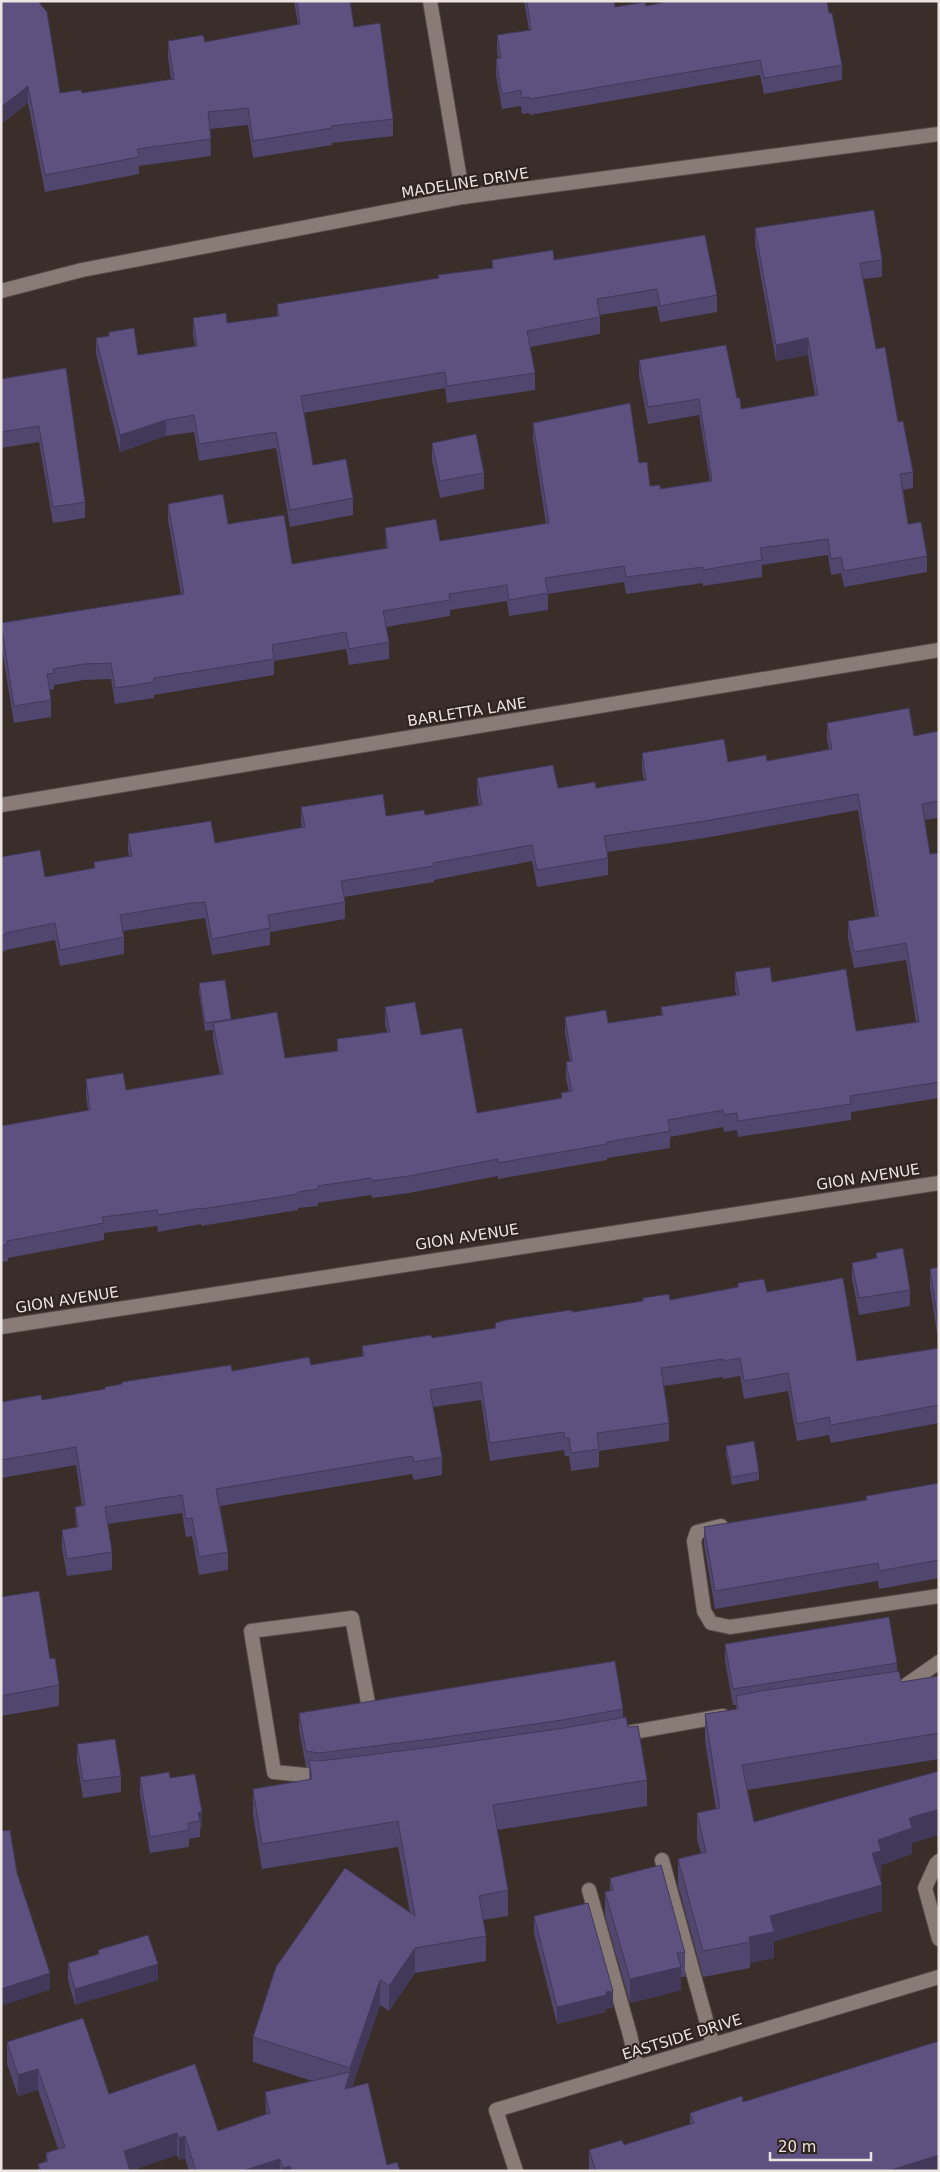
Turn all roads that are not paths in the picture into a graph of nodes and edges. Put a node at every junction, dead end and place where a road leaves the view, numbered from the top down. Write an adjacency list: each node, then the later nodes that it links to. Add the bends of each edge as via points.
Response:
1 (430, 1): 3 (street)
2 (939, 134): 3 (street, MADELINE DRIVE)
3 (463, 198): 4 (street, MADELINE DRIVE, via 82,270)
4 (1, 291)
5 (939, 650): 6 (street, BARLETTA LANE)
6 (1, 805)
7 (939, 1183): 8 (street, GION AVENUE)
8 (1, 1326)
9 (733, 1524): 10 (street, via 698,1532 694,1541 704,1611 711,1623 730,1627)
10 (939, 1596)
11 (939, 1662): 12 (street, via 902,1688)
12 (884, 1691)
13 (369, 1708): 16 (street, via 352,1618 251,1631 274,1772 319,1778)
14 (741, 1712): 15 (street)
15 (608, 1736)
16 (338, 1776)
17 (662, 1860): 22 (street)
18 (939, 1861): 20 (street, via 925,1888)
19 (589, 1890): 23 (street)
20 (939, 1939)
21 (939, 1976): 22 (street, EASTSIDE DRIVE)
22 (712, 2045): 23 (street, EASTSIDE DRIVE)
23 (637, 2068): 24 (street, EASTSIDE DRIVE, via 496,2110)
24 (516, 2171)

